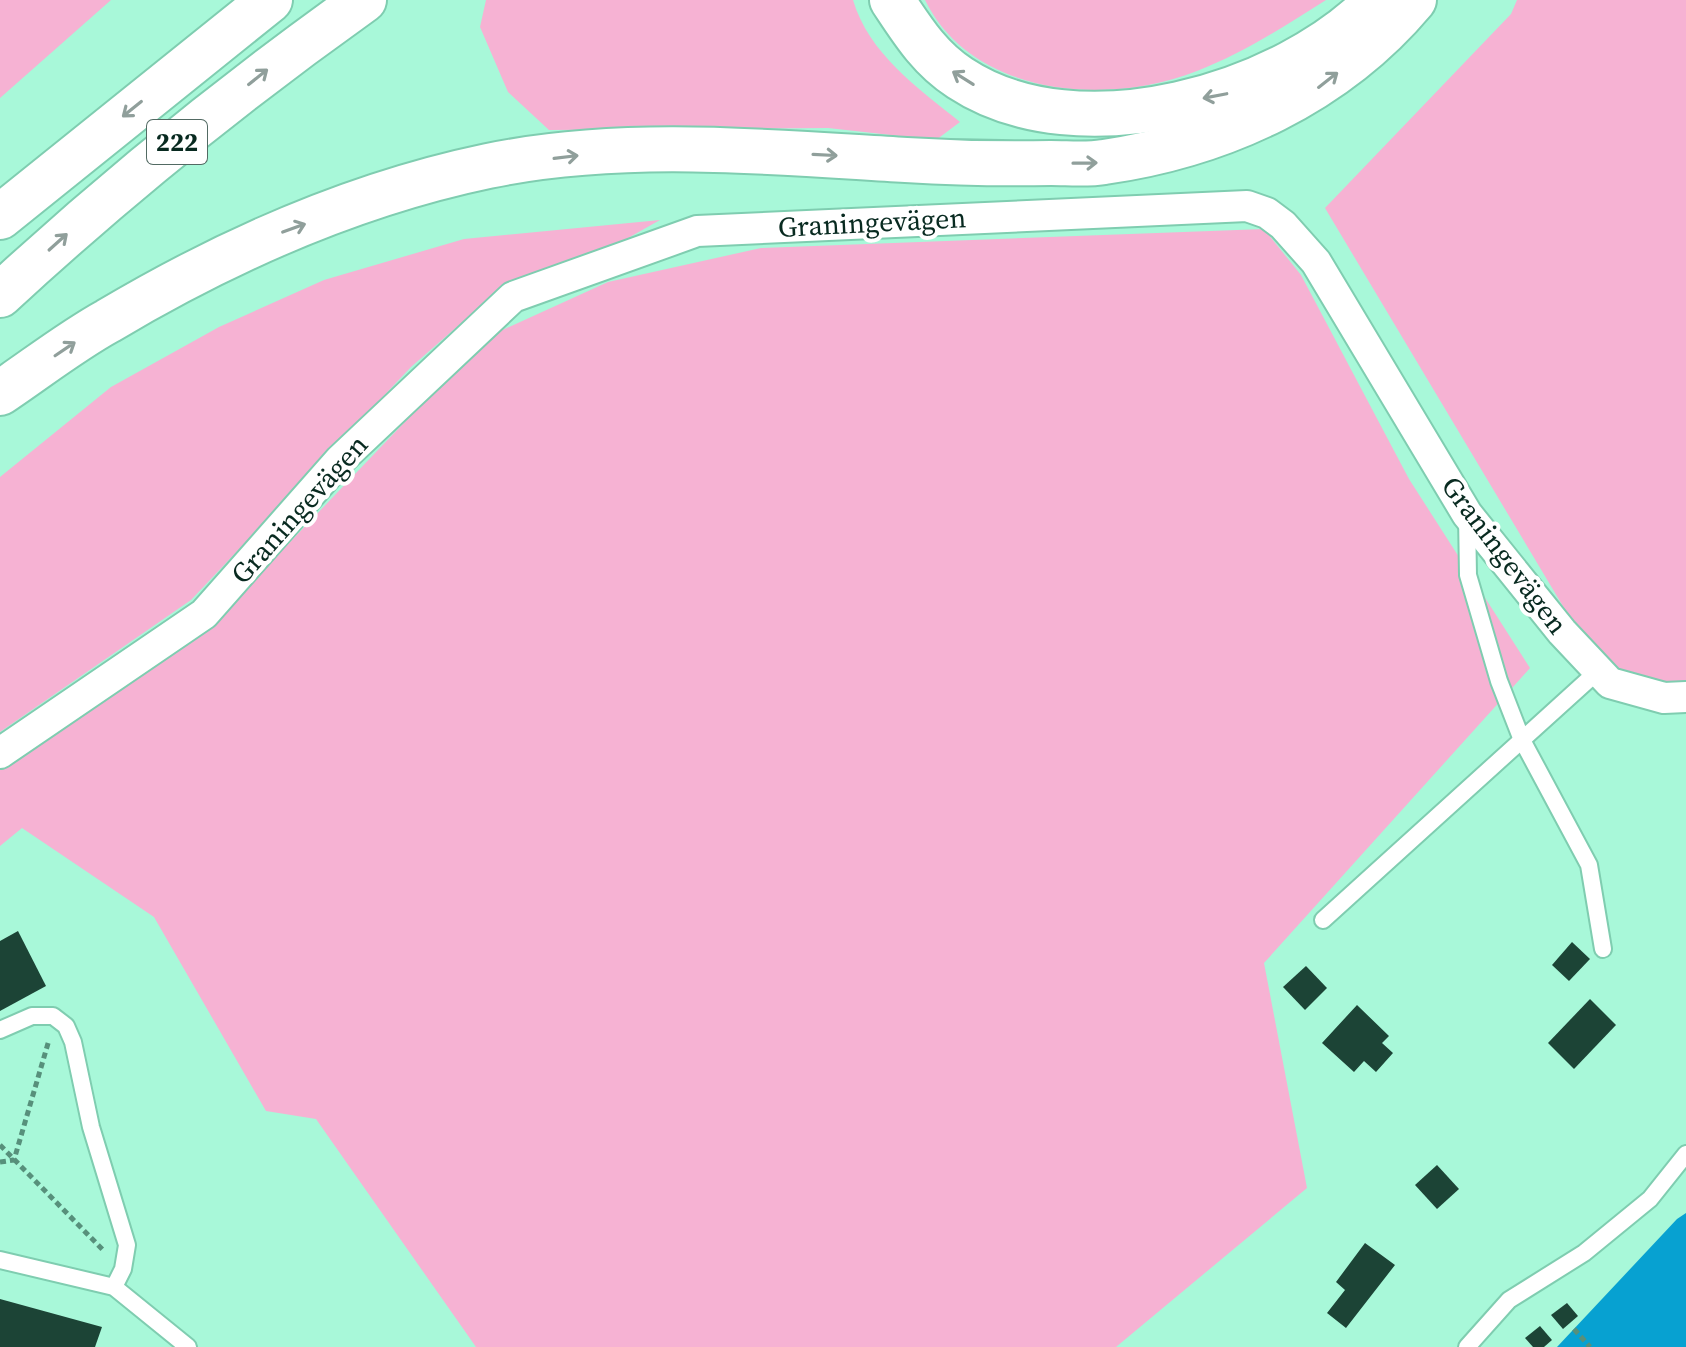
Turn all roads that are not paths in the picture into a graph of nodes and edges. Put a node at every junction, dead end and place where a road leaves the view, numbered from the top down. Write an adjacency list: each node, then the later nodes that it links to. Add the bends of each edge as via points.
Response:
1 (262, 0): 7 (highway)
2 (270, 0): 7 (highway, 222)
3 (364, 0): 9 (highway, 222, one-way to 3, via 100,204 282,58)
4 (892, 0): 5 (highway, one-way to 4, via 1295,61 1231,93 1152,108 1074,113 1007,102 960,78 922,46)
5 (1377, 0)
6 (1414, 0): 10 (highway, one-way to 6, via 106,321 259,241 371,200 488,166 594,153 741,150 975,164 1102,163 1218,136 1318,88 1385,34)
7 (192, 60): 8 (highway, 222, one-way to 8)
8 (0, 217)
9 (0, 295)
10 (0, 393)
11 (1467, 514): 12 (street, Graningevägen); 14 (lane, via 1468,575); 15 (street, Graningevägen, via 1316,262 1283,225 1257,209 697,231 513,297 340,460 204,614)
12 (1598, 671): 13 (street, Graningevägen, via 1610,683 1664,698); 14 (lane)
13 (1686, 697)
14 (1522, 740): 16 (lane); 17 (lane, via 1589,865)
15 (0, 753)
16 (1323, 920)
17 (1603, 949)
18 (0, 1030): 21 (lane, via 32,1016 55,1018 66,1026 127,1245)
19 (1686, 1154): 23 (lane, via 1650,1199 1584,1253 1509,1300)
20 (0, 1260): 21 (lane)
21 (114, 1287): 22 (lane)
22 (188, 1347)
23 (1467, 1347)

